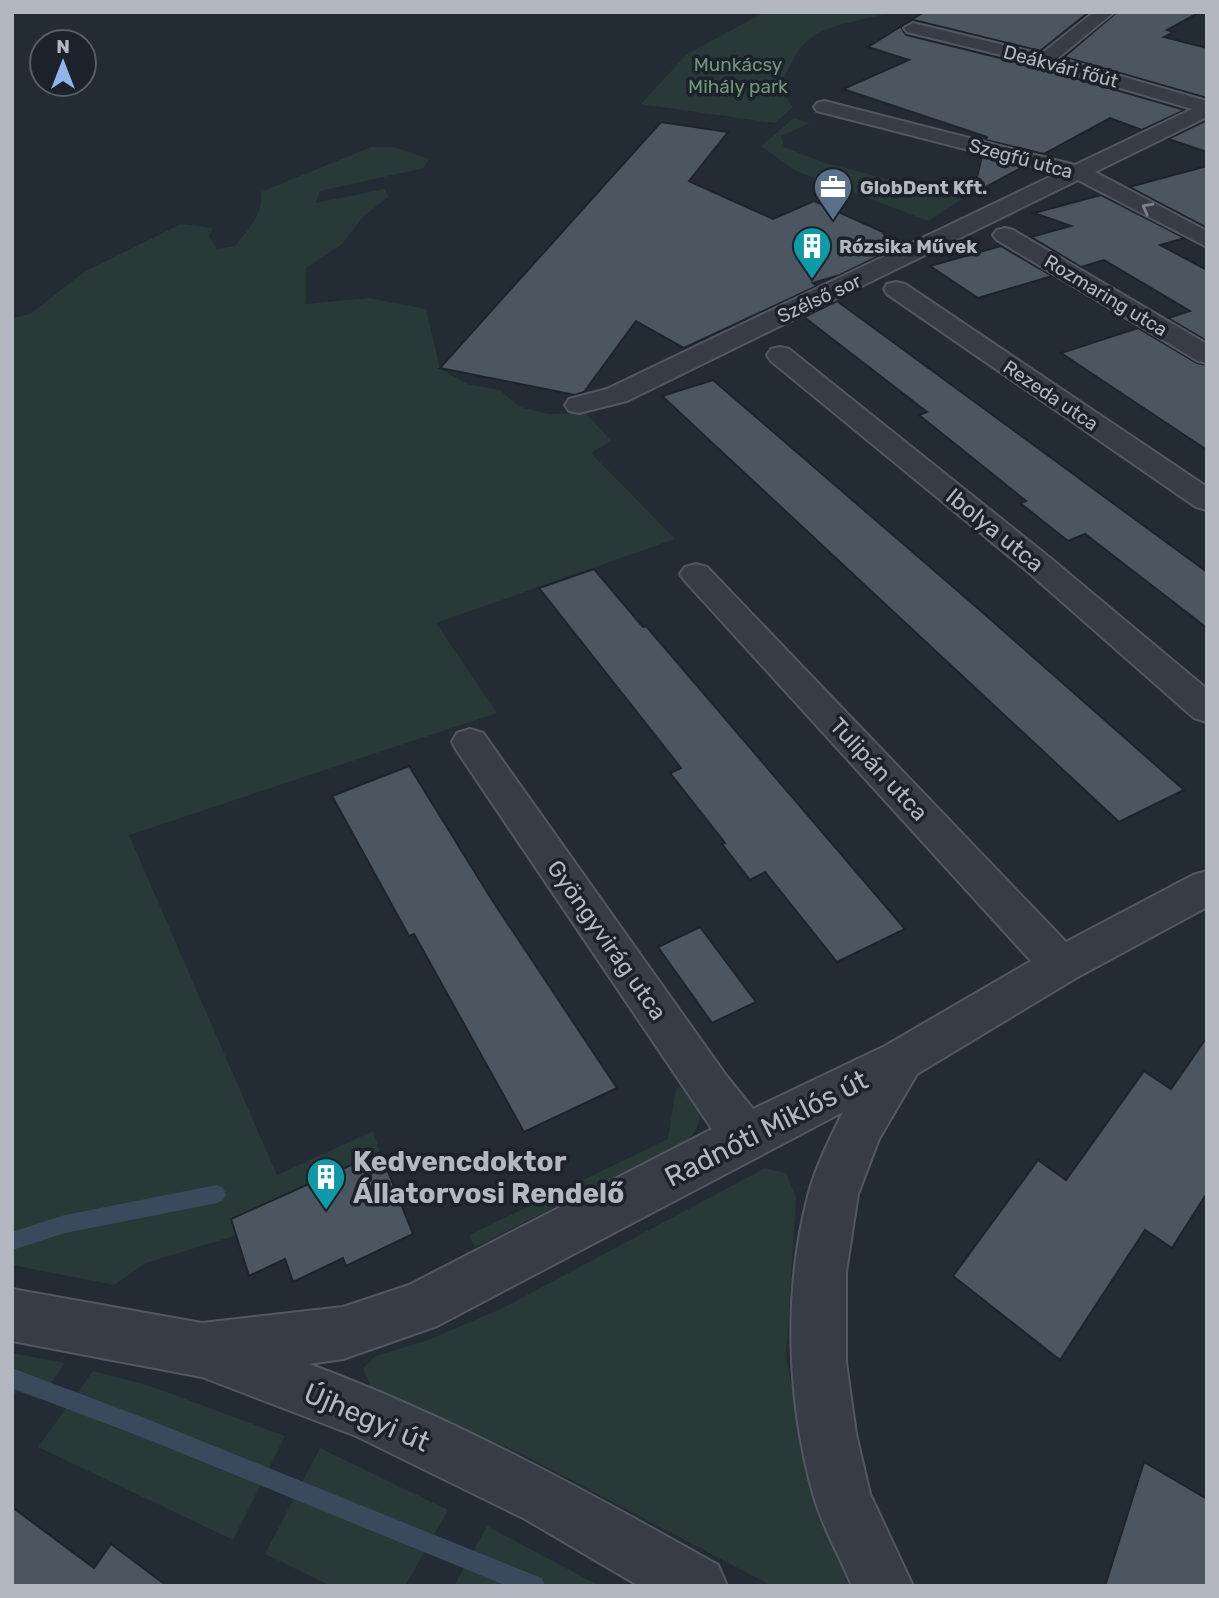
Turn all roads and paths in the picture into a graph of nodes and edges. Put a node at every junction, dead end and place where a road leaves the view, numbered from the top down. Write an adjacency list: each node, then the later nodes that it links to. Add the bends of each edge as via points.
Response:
1 (1105, 12): 3 (street)
2 (913, 28): 3 (street, Deákvári főút)
3 (1044, 60): 5 (street, Deákvári főút)
4 (824, 107): 6 (street, Szegfű utca)
5 (1207, 108): 6 (street, Szélső sor)
6 (1079, 172): 8 (street, Szegfű utca, one-way to 6); 12 (street, Szélső sor, via 617,396)
7 (1004, 235): 11 (street, Rozmaring utca)
8 (1207, 240)
9 (896, 289): 13 (street, Rezeda utca)
10 (780, 355): 15 (street, Ibolya utca, via 1038,564)
11 (1207, 355)
12 (579, 405)
13 (1207, 501)
14 (696, 574): 18 (street, Tulipán utca)
15 (1207, 709)
16 (470, 742): 20 (street, Gyöngyvirág utca)
17 (1207, 887): 18 (street, Radnóti Miklós út)
18 (1061, 965): 19 (street, Radnóti Miklós út)
19 (901, 1060): 20 (street, Radnóti Miklós út); 24 (street, Radnóti Miklós út, via 859,1128 833,1194 820,1272 819,1362 828,1434 844,1499)
20 (746, 1136): 22 (street, Radnóti Miklós út, via 419,1308 343,1333)
21 (12, 1315): 22 (street, Újhegyi út)
22 (202, 1350): 23 (street, Újhegyi út, via 370,1414 545,1499)
23 (697, 1586)
24 (883, 1586)

